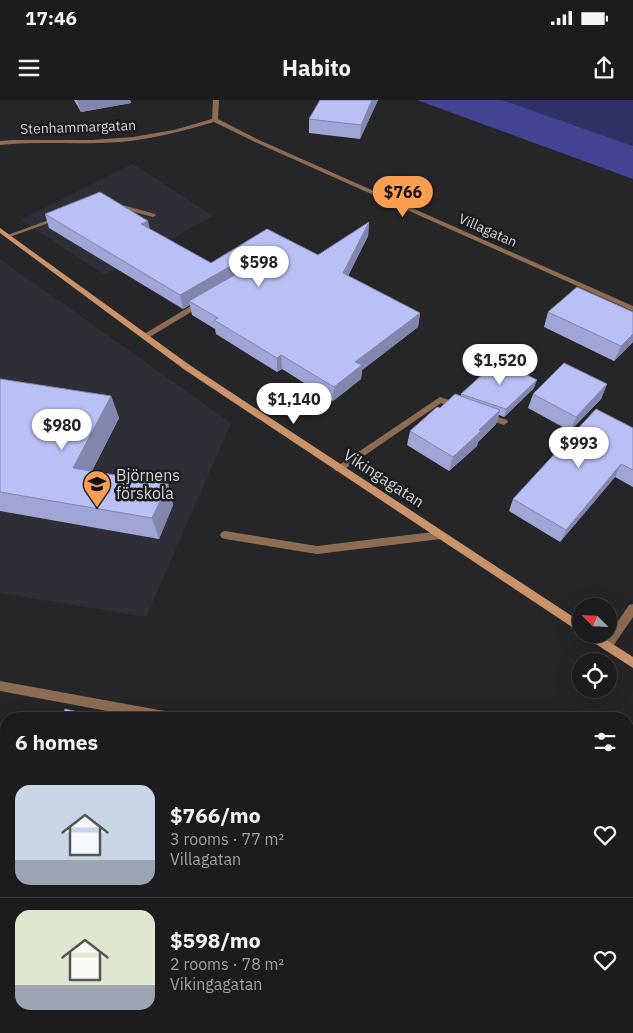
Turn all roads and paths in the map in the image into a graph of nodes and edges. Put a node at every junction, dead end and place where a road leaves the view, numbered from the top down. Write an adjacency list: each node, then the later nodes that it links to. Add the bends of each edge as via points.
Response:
1 (216, 100): 2 (street)
2 (215, 120): 3 (street, Stenhammargatan, via 127,140); 10 (street, Villagatan)
3 (0, 143)
4 (104, 202): 6 (street)
5 (69, 214): 8 (street)
6 (153, 215)
7 (0, 230): 8 (street, Vikingagatan)
8 (8, 236): 11 (street, Vikingagatan)
9 (211, 298): 11 (street)
10 (633, 309)
11 (145, 336): 15 (street, Vikingagatan)
12 (468, 409): 15 (street, via 440,400)
13 (477, 412): 14 (street)
14 (504, 422)
15 (339, 469): 17 (street, Vikingagatan)
16 (225, 535): 17 (street, via 317,550)
17 (441, 535): 19 (street, Vikingagatan)
18 (633, 608): 21 (street)
19 (572, 622)
20 (602, 643): 21 (street)
21 (607, 646): 22 (street)
22 (633, 663)
23 (0, 686): 24 (street)
24 (142, 712)

